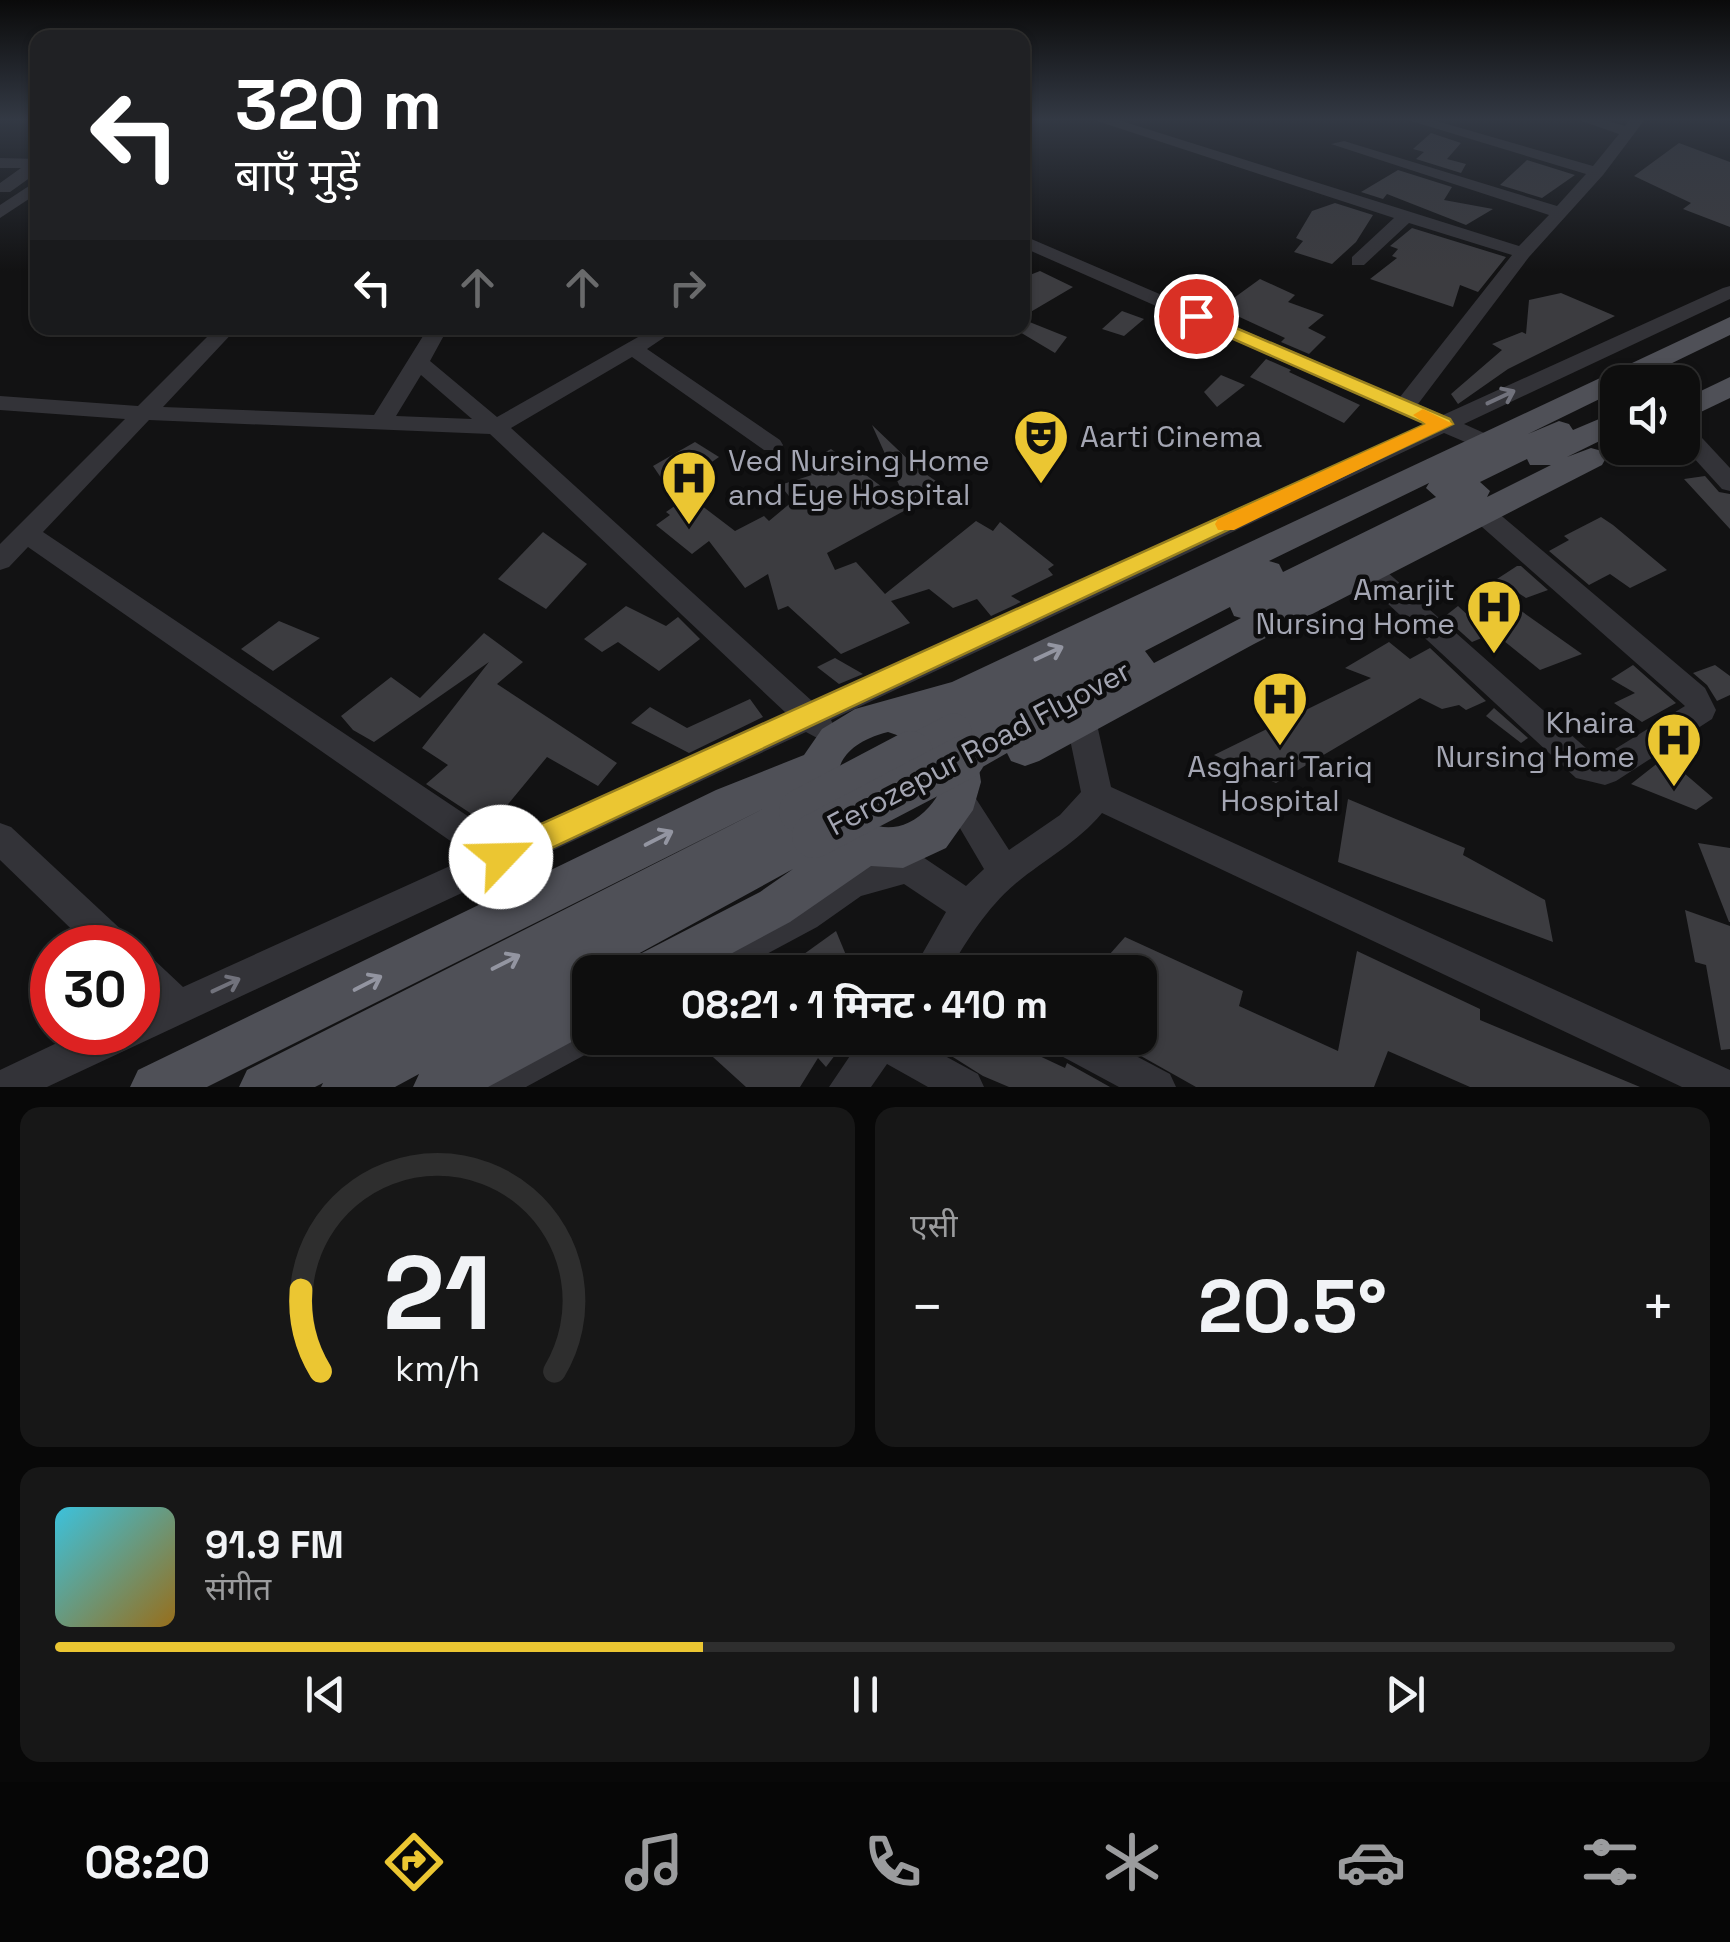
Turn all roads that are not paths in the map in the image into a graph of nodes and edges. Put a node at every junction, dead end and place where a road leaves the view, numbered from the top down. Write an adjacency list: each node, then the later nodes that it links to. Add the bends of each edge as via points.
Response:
1 (1256, 169): 11 (street)
2 (1419, 169): 10 (street)
3 (1586, 169): 6 (street)
4 (1601, 169): 6 (street)
5 (30, 170): 7 (street)
6 (1598, 172): 10 (street)
7 (0, 191)
8 (30, 192): 9 (street)
9 (0, 213)
10 (1561, 213): 13 (street)
11 (1407, 216): 13 (street); 14 (street)
12 (1030, 243): 29 (street)
13 (1523, 252): 29 (street)
14 (1358, 262)
15 (1730, 292): 33 (street, one-way to 15)
16 (1730, 325): 36 (main road)
17 (220, 335): 31 (street)
18 (434, 335): 22 (street)
19 (655, 335): 21 (street)
20 (1730, 345): 24 (main road)
21 (632, 348): 34 (street); 37 (street)
22 (419, 362): 32 (street); 34 (street)
23 (1730, 362): 25 (main road)
24 (1689, 365)
25 (1700, 377)
26 (1730, 386): 28 (main road)
27 (0, 402): 31 (street)
28 (1700, 402)
29 (1404, 407): 33 (street)
30 (1600, 411): 71 (main road, Ferozepur Road Flyover, one-way to 30, bridge, via 1296,558)
31 (142, 413): 32 (street); 42 (street)
32 (380, 423): 34 (street)
33 (1443, 424): 36 (street); 47 (street)
34 (496, 428): 47 (street)
35 (1600, 429): 72 (main road, Ferozepur Road Flyover, bridge, via 1190,634)
36 (1485, 442): 45 (main road, one-way to 36, via 960,695)
37 (772, 444)
38 (1700, 450): 40 (street)
39 (1600, 454): 41 (main road)
40 (1730, 483)
41 (1482, 513): 44 (main road); 44 (street, via 1695,697 1702,710 1605,771 1587,768)
42 (26, 533): 43 (street); 52 (street)
43 (0, 560)
44 (1368, 570): 46 (main road)
45 (888, 716): 47 (main road); 48 (main road, via 929,726 946,740 957,758)
46 (1081, 720): 48 (main road); 49 (street)
47 (820, 742): 51 (main road, via 821,803 831,820); 52 (street); 54 (main road, one-way to 47, via 730,803)
48 (961, 791): 51 (main road, via 950,820 934,835); 53 (street)
49 (1098, 796): 53 (street, via 1071,826); 78 (street)
50 (0, 838): 56 (street)
51 (888, 853): 55 (street); 57 (main road); 58 (street, via 805,915)
52 (501, 857): 54 (street); 61 (street, one-way to 52)
53 (1004, 872): 55 (street)
54 (535, 900): 70 (main road, one-way to 54)
55 (968, 907): 59 (street)
56 (92, 925)
57 (684, 955)
58 (731, 955)
59 (943, 955)
60 (160, 989): 61 (street)
61 (178, 1006): 62 (street)
62 (160, 1015)
63 (572, 1016): 73 (main road)
64 (572, 1042): 74 (street)
65 (73, 1055): 69 (street)
66 (871, 1055): 75 (street)
67 (910, 1055): 76 (street)
68 (1097, 1055): 77 (street)
69 (5, 1087)
70 (154, 1087)
71 (264, 1087)
72 (346, 1087)
73 (438, 1087)
74 (488, 1087)
75 (848, 1087)
76 (965, 1087)
77 (1157, 1087)
78 (1724, 1087)

